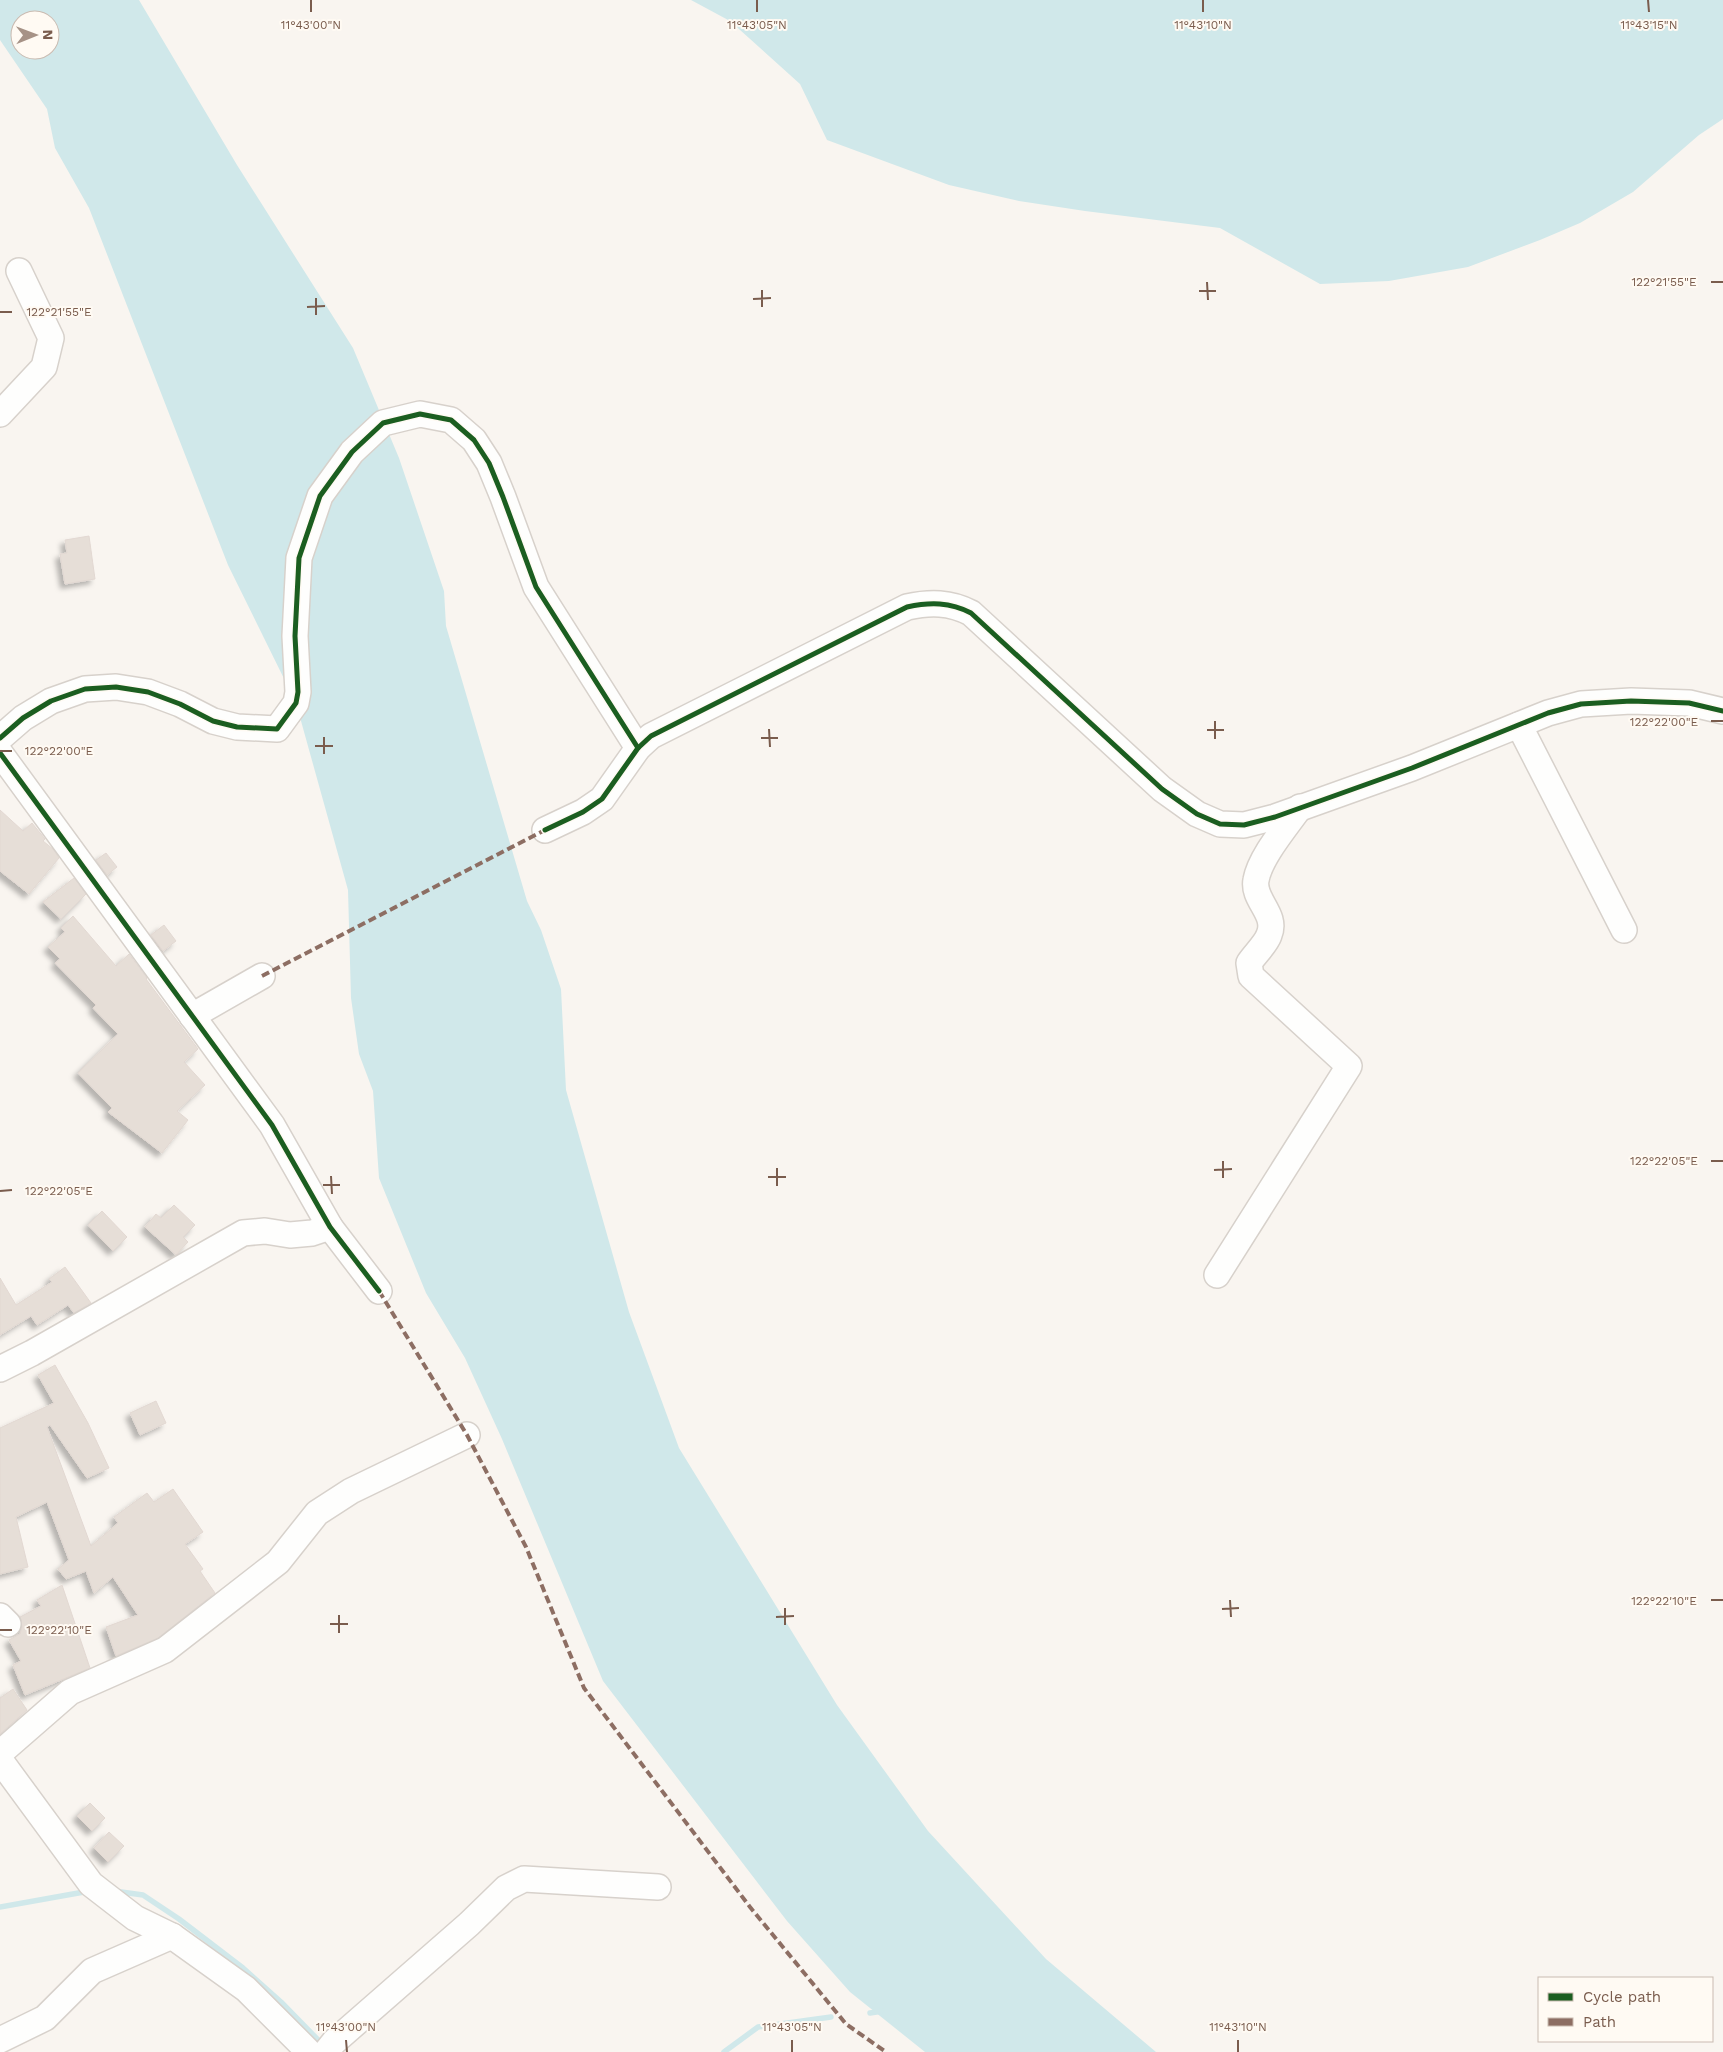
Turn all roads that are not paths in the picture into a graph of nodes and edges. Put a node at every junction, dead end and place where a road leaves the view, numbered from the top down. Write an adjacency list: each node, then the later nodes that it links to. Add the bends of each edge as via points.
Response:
1 (19, 272): 2 (street, via 51,338 44,367)
2 (0, 414)
3 (1723, 711): 4 (street, via 1689,703 1631,701 1581,704)
4 (1519, 725): 8 (street, via 1412,768); 10 (street)
5 (0, 738): 6 (street, via 23,718 51,701 85,689 116,687 148,692 180,704 213,722 277,729 296,703 295,636 300,558 320,496 352,452 384,423 420,414 452,420 474,440 489,463 536,587)
6 (638, 748): 8 (street, via 669,725 907,608 924,603 943,604 958,606 971,613 1162,789 1197,814 1220,824 1244,825); 9 (street, via 602,800)
7 (0, 752): 12 (street)
8 (1300, 807): 14 (street, via 1265,859 1255,881 1272,920 1269,935 1249,963 1251,976 1349,1066)
9 (545, 830)
10 (1624, 930)
11 (262, 976): 12 (street)
12 (192, 1016): 13 (street, via 272,1125)
13 (330, 1227): 15 (street); 16 (street, via 298,1235 243,1233)
14 (1217, 1275)
15 (379, 1290)
16 (0, 1369)
17 (467, 1436): 18 (street, via 351,1491 317,1513 278,1562 165,1650 70,1692)
18 (0, 1753)
19 (0, 1760): 21 (street, via 91,1884 135,1918)
20 (658, 1887): 23 (street, via 524,1879 506,1888)
21 (172, 1936): 22 (street, via 92,1971 45,2018); 24 (street, via 246,1990)
22 (0, 2040)
23 (330, 2047)
24 (310, 2052)

